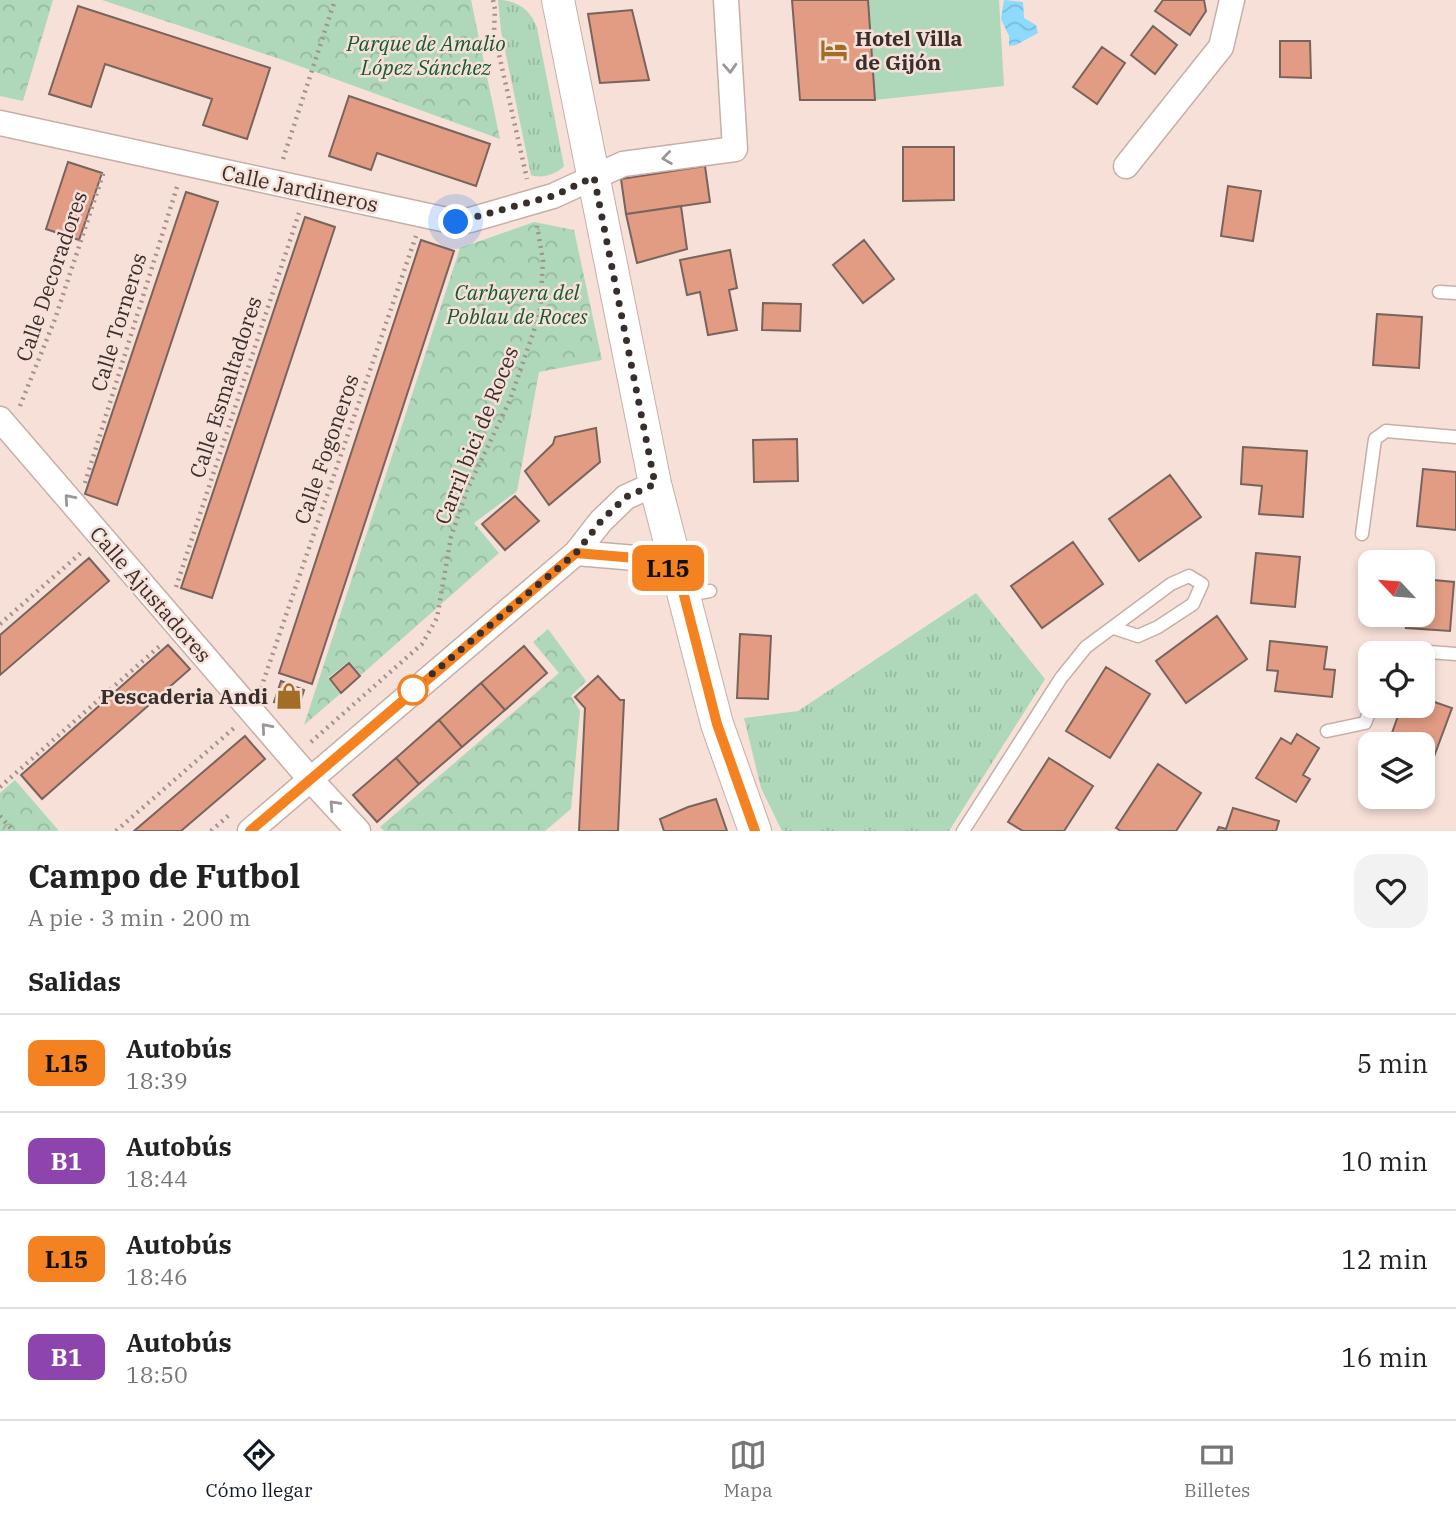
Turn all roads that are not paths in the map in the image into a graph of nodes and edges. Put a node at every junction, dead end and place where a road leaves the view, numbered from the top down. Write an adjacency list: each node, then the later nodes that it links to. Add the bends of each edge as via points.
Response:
1 (558, 0): 6 (street)
2 (726, 0): 6 (street, Calle Jardineros, one-way to 6, via 735,149 623,164)
3 (1233, 0): 5 (street, via 1221,47)
4 (0, 124): 6 (street, Calle Jardineros, via 456,222 553,196)
5 (1126, 166)
6 (594, 177): 11 (street)
7 (1438, 292): 8 (lane)
8 (1456, 293)
9 (8, 416): 20 (street, Calle Ajustadores, one-way to 9)
10 (1456, 437): 12 (lane, via 1386,431 1375,439)
11 (655, 484): 13 (street, via 626,497); 14 (street)
12 (1362, 534)
13 (576, 553): 14 (street, via 636,558); 20 (street)
14 (690, 586): 23 (street, via 717,724)
15 (1114, 628): 15 (lane, via 1138,636 1158,627 1193,604 1202,584 1189,576 1171,584); 24 (lane, via 1086,647 1061,678)
16 (1435, 652): 17 (lane)
17 (1456, 654)
18 (1366, 718): 19 (lane, via 1364,723)
19 (1327, 731)
20 (310, 779): 21 (street); 22 (street, Calle Ajustadores, one-way to 20)
21 (250, 831)
22 (358, 831)
23 (755, 831)
24 (963, 831)

